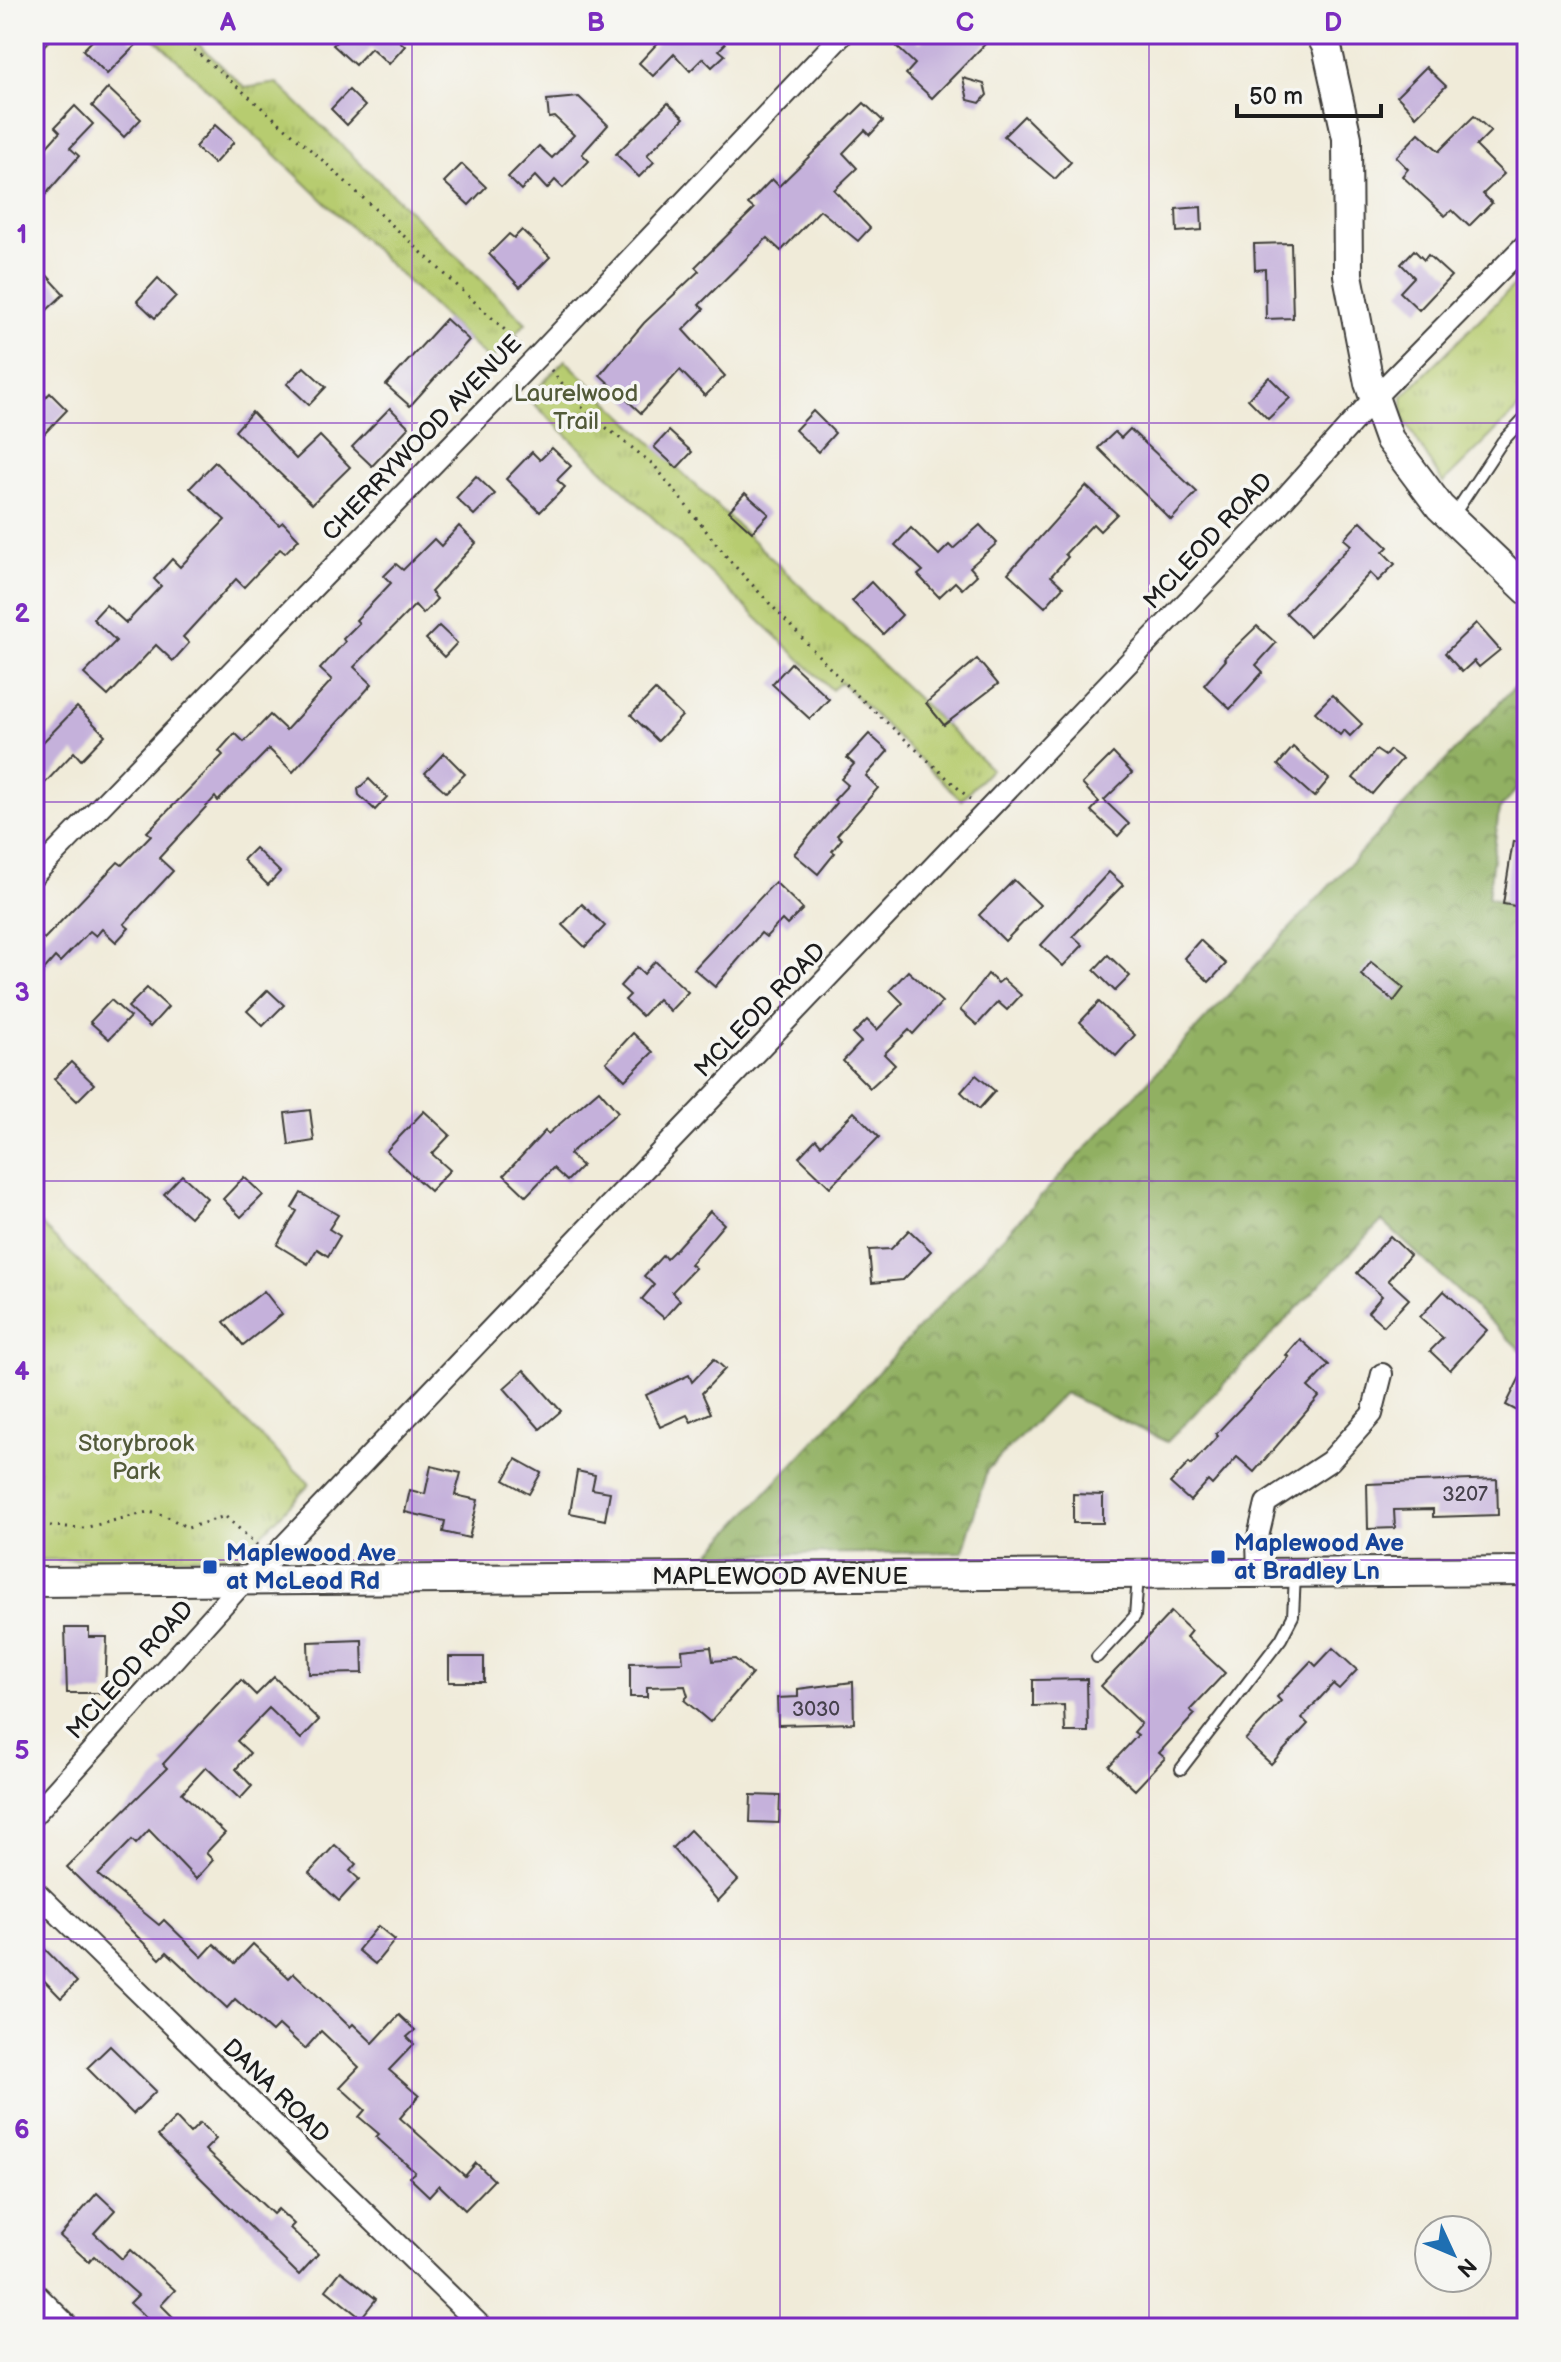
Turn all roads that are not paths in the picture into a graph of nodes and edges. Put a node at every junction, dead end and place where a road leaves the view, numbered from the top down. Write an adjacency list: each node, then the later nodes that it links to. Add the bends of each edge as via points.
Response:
1 (40, 34): 4 (street)
2 (843, 34): 10 (street, CHERRYWOOD AVENUE)
3 (1320, 34): 6 (street, via 1347,138 1348,275)
4 (34, 40)
5 (1527, 243): 6 (street, MCLEOD ROAD)
6 (1375, 397): 8 (street, via 1389,439); 16 (street, MCLEOD ROAD, via 1266,519 275,1555)
7 (1527, 415): 8 (lane, via 1502,442)
8 (1451, 518): 9 (street)
9 (1527, 590)
10 (34, 875)
11 (1382, 1374): 13 (street, via 1372,1414 1330,1461 1266,1503 1257,1541)
12 (1527, 1571): 14 (street, MAPLEWOOD AVENUE)
13 (1258, 1573): 14 (street, MAPLEWOOD AVENUE); 15 (street, MAPLEWOOD AVENUE)
14 (1295, 1573): 19 (lane, via 1293,1616 1281,1639)
15 (1139, 1574): 16 (street, MAPLEWOOD AVENUE); 18 (lane, via 1135,1616)
16 (248, 1577): 17 (street, MAPLEWOOD AVENUE); 20 (street, MCLEOD ROAD)
17 (34, 1582)
18 (1097, 1657)
19 (1181, 1769)
20 (34, 1815)
21 (34, 1890): 24 (street, DANA ROAD)
22 (34, 2292): 23 (street)
23 (70, 2328)
24 (483, 2328)

